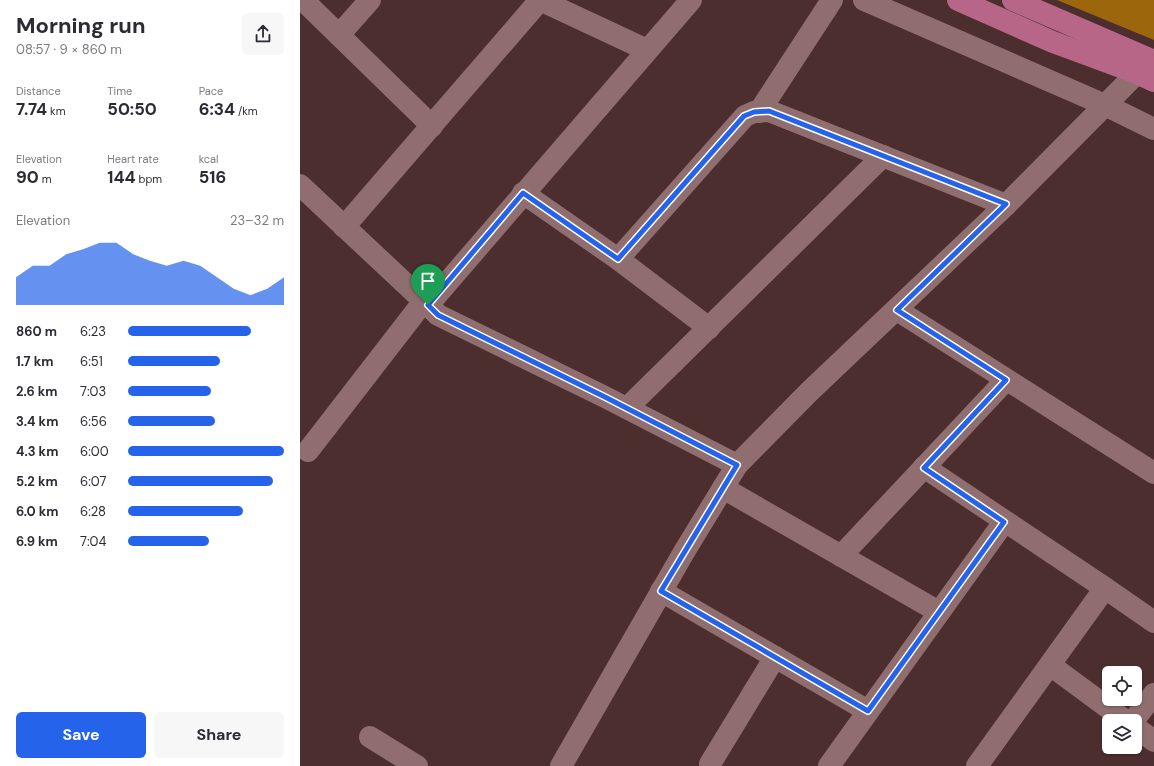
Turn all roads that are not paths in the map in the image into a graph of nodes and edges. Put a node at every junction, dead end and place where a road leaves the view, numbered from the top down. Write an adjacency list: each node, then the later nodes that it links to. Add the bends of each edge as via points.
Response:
1 (303, 0): 9 (street)
2 (370, 0): 9 (street)
3 (540, 0): 10 (street); 15 (street)
4 (691, 0): 10 (street)
5 (832, 0): 14 (street)
6 (864, 0): 13 (street)
7 (958, 0): 12 (main road, via 1053,42)
8 (1013, 0): 11 (main road)
9 (339, 35): 15 (street)
10 (647, 50): 19 (street)
11 (1154, 61)
12 (1146, 78): 13 (street)
13 (1105, 105): 16 (street); 20 (street)
14 (759, 112): 17 (street, via 769,111); 22 (street, via 744,116)
15 (432, 126): 21 (street)
16 (1154, 129)
17 (883, 156): 20 (street); 25 (street)
18 (300, 185): 21 (street)
19 (523, 193): 22 (street); 23 (street)
20 (1006, 204): 24 (street)
21 (344, 227): 23 (street)
22 (618, 259): 25 (street)
23 (426, 303): 27 (street, via 438,315); 28 (street)
24 (897, 310): 26 (street); 29 (street, via 809,392)
25 (709, 328): 27 (street)
26 (1006, 380): 30 (street); 31 (street)
27 (627, 408): 29 (street)
28 (308, 451)
29 (737, 465): 32 (street)
30 (924, 468): 33 (street); 34 (street)
31 (1154, 473)
32 (723, 488): 34 (street); 36 (street)
33 (1004, 522): 35 (street); 37 (street)
34 (841, 556): 37 (street)
35 (1105, 588): 38 (street); 40 (street)
36 (661, 591): 39 (street); 51 (street)
37 (939, 612): 42 (street)
38 (1154, 622)
39 (775, 657): 42 (street); 48 (street)
40 (1050, 665): 43 (street); 49 (street)
41 (1154, 694): 44 (street)
42 (868, 711): 52 (street)
43 (1116, 714)
44 (1138, 714)
45 (1142, 733): 47 (street)
46 (370, 737): 50 (street)
47 (1154, 742)
48 (711, 765)
49 (981, 765)
50 (417, 766)
51 (561, 766)
52 (829, 766)

